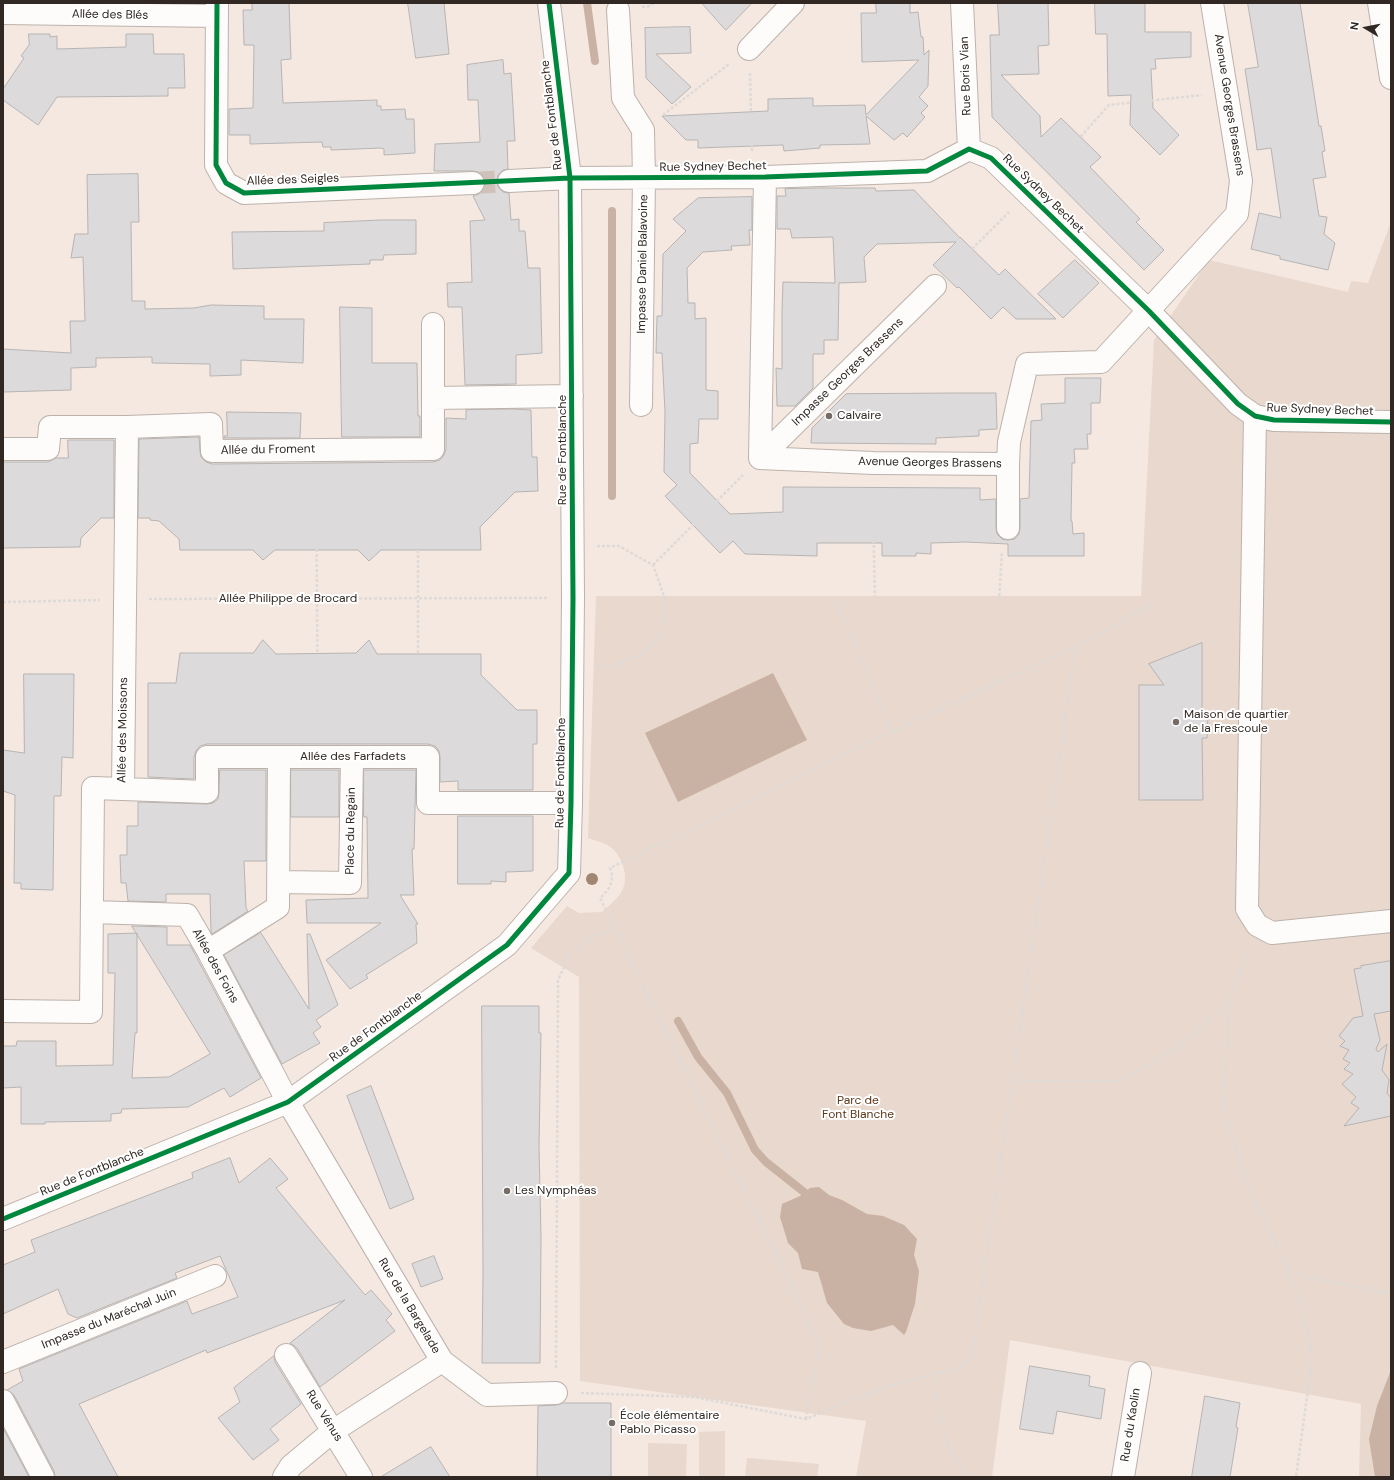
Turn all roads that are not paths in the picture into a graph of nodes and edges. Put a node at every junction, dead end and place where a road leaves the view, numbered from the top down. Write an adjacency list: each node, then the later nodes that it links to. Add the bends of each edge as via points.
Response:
1 (549, 3): 13 (street, Rue de Fontblanche)
2 (793, 3): 9 (street)
3 (962, 3): 11 (street, Rue Boris Vian)
4 (1212, 3): 18 (street, Avenue Georges Brassens, via 1241,181 1237,214)
5 (1379, 3): 10 (street)
6 (217, 10): 8 (street, Allée des Blés); 16 (street, Allée des Seigles, via 216,165 226,183 244,193)
7 (618, 10): 14 (street, Impasse Daniel Balavoine, via 623,98 643,130)
8 (3, 13)
9 (749, 49)
10 (1391, 78)
11 (969, 149): 12 (street, Rue Sydney Bechet, via 927,171); 18 (street, Rue Sydney Bechet, via 991,158)
12 (759, 177): 14 (street, Rue Sydney Bechet); 27 (street)
13 (570, 178): 14 (street, Rue Sydney Bechet); 15 (street); 20 (street, Rue de Fontblanche)
14 (644, 178): 22 (street, Impasse Daniel Balavoine)
15 (509, 181)
16 (473, 183)
17 (935, 286): 27 (street, Impasse Georges Brassens)
18 (1149, 311): 23 (street, Rue Sydney Bechet, via 1238,404); 28 (street, Avenue Georges Brassens, via 1100,362 1028,364 1009,442)
19 (433, 324): 21 (street, Allée du Froment)
20 (572, 396): 21 (street); 33 (street, Rue de Fontblanche)
21 (433, 398): 25 (street, Allée du Froment, via 433,449 212,451 211,424)
22 (641, 405)
23 (1255, 416): 24 (street, Rue Sydney Bechet, via 1274,420); 36 (street, via 1247,909 1257,925 1272,933)
24 (1391, 422)
25 (127, 427): 26 (street, Allée du Froment, via 50,427 48,449); 32 (street, Allée des Moissons)
26 (3, 449)
27 (760, 458): 28 (street, Avenue Georges Brassens, via 873,463)
28 (1008, 464): 29 (street)
29 (1008, 528)
30 (279, 757): 31 (street, Allée des Farfadets); 32 (street, Allée des Farfadets, via 207,757 207,792); 34 (street)
31 (352, 757): 33 (street, Allée des Farfadets, via 428,757 428,804); 34 (street, Place du Regain, via 350,883)
32 (122, 789): 35 (street, Allée des Moissons, via 92,788)
33 (571, 803): 39 (street, Rue de Fontblanche, via 568,873 507,945)
34 (279, 882): 37 (street, via 278,907)
35 (92, 912): 37 (street, Allée des Foins, via 187,915); 38 (street, Allée des Moissons, via 91,1012)
36 (1391, 921)
37 (208, 951): 39 (street, Allée des Foins)
38 (3, 1011)
39 (288, 1102): 40 (street, Rue de Fontblanche); 43 (street, Rue de la Bargelade)
40 (3, 1219)
41 (215, 1276): 44 (street, Impasse du Maréchal Juin)
42 (286, 1355): 48 (street, Rue Vénus)
43 (442, 1361): 46 (street, via 487,1396); 48 (street, Rue de la Bargelade)
44 (3, 1362)
45 (1140, 1373): 52 (street, Rue du Kaolin)
46 (556, 1393)
47 (3, 1401): 49 (street)
48 (333, 1431): 50 (street, Rue de la Bargelade, via 291,1466); 51 (street, Rue Vénus)
49 (43, 1477)
50 (284, 1477)
51 (361, 1477)
52 (1123, 1477)

